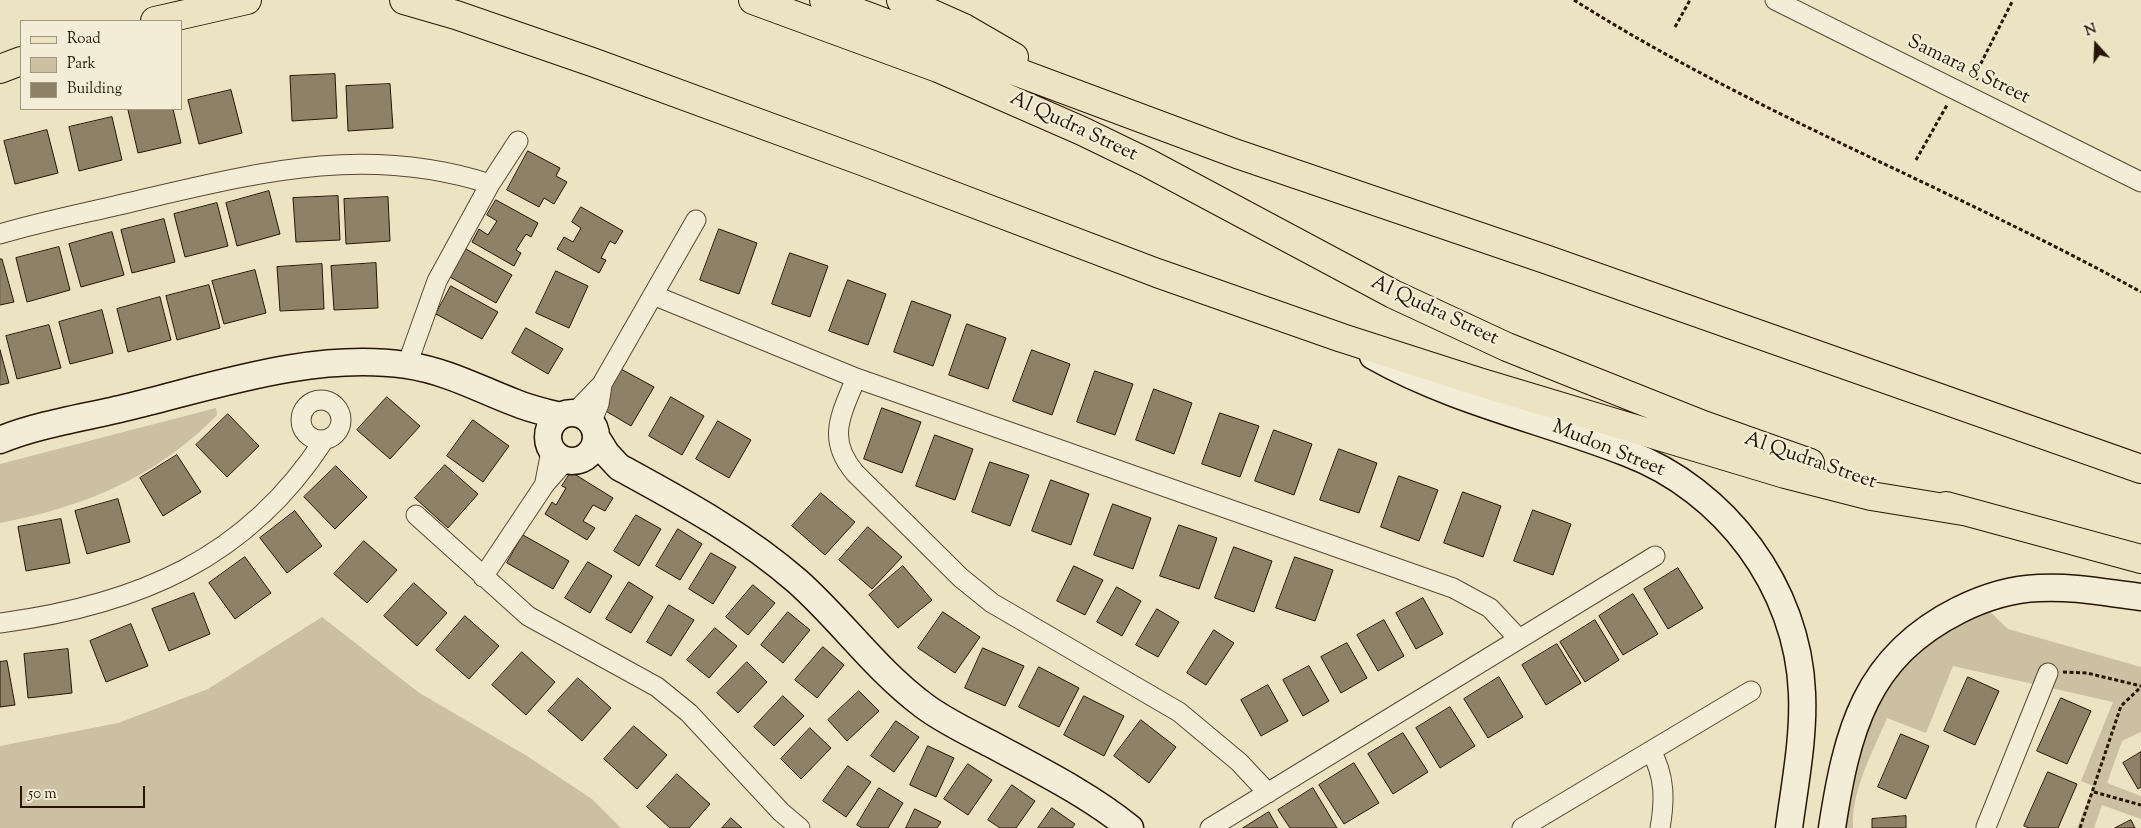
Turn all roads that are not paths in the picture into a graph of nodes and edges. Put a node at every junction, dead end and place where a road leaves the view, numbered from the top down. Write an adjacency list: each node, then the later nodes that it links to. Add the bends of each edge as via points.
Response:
1 (247, 0): 7 (main road)
2 (404, 0): 17 (main road, via 619,72 854,157 1157,273)
3 (752, 0): 24 (main road, Al Qudra Street, via 938,68 1082,131 1376,286 1507,347 1729,434)
4 (824, 0): 10 (main road, Al Qudra Street)
5 (901, 0): 10 (main road, via 980,36)
6 (1775, 0): 12 (street, Samara 8 Street)
7 (159, 20)
8 (20, 62): 9 (main road)
9 (0, 69)
10 (1050, 83): 23 (main road, Al Qudra Street, via 1237,154)
11 (518, 141): 13 (street)
12 (2141, 182)
13 (490, 184): 15 (street, via 455,172 400,164 296,167 237,177); 18 (street, via 437,281)
14 (696, 220): 16 (street)
15 (0, 234)
16 (652, 296): 19 (street); 20 (street, via 602,384 599,404)
17 (1342, 338): 24 (main road, via 1802,479 1871,496); 41 (street, Mudon Street, via 1432,385 1646,460 1685,483 1734,528 1761,564 1782,603 1796,646 1803,713)
18 (407, 365): 20 (street, via 482,387 516,403); 21 (street, via 363,362 304,366)
19 (856, 378): 31 (street, via 1453,588 1490,608); 35 (street, via 837,429 838,445 844,460 855,473 961,578 992,603 1179,712 1239,762)
20 (570, 437): 28 (street, via 545,484); 37 (street, via 606,453 619,467 713,520 766,555 838,619 893,681 924,706 1072,788)
21 (0, 440)
22 (324, 440): 30 (street, via 305,470 282,496 256,521 198,563 158,583 87,608)
23 (2141, 469)
24 (1963, 511): 27 (main road, Al Qudra Street)
25 (416, 515): 28 (street)
26 (1655, 556): 31 (street)
27 (2141, 559)
28 (482, 577): 36 (street, via 528,616 657,687 689,713 781,812)
29 (2141, 598): 42 (street, via 2069,588 2037,588 1971,604 1935,622 1898,654 1877,678 1858,714 1846,752)
30 (0, 623)
31 (1519, 639): 35 (street)
32 (2048, 673): 43 (street)
33 (1751, 691): 34 (street)
34 (1651, 751): 39 (street); 40 (street, via 1663,783)
35 (1268, 793): 38 (street)
36 (800, 828)
37 (1130, 828)
38 (1210, 828)
39 (1522, 828)
40 (1660, 828)
41 (1789, 828)
42 (1832, 828)
43 (1982, 828)

